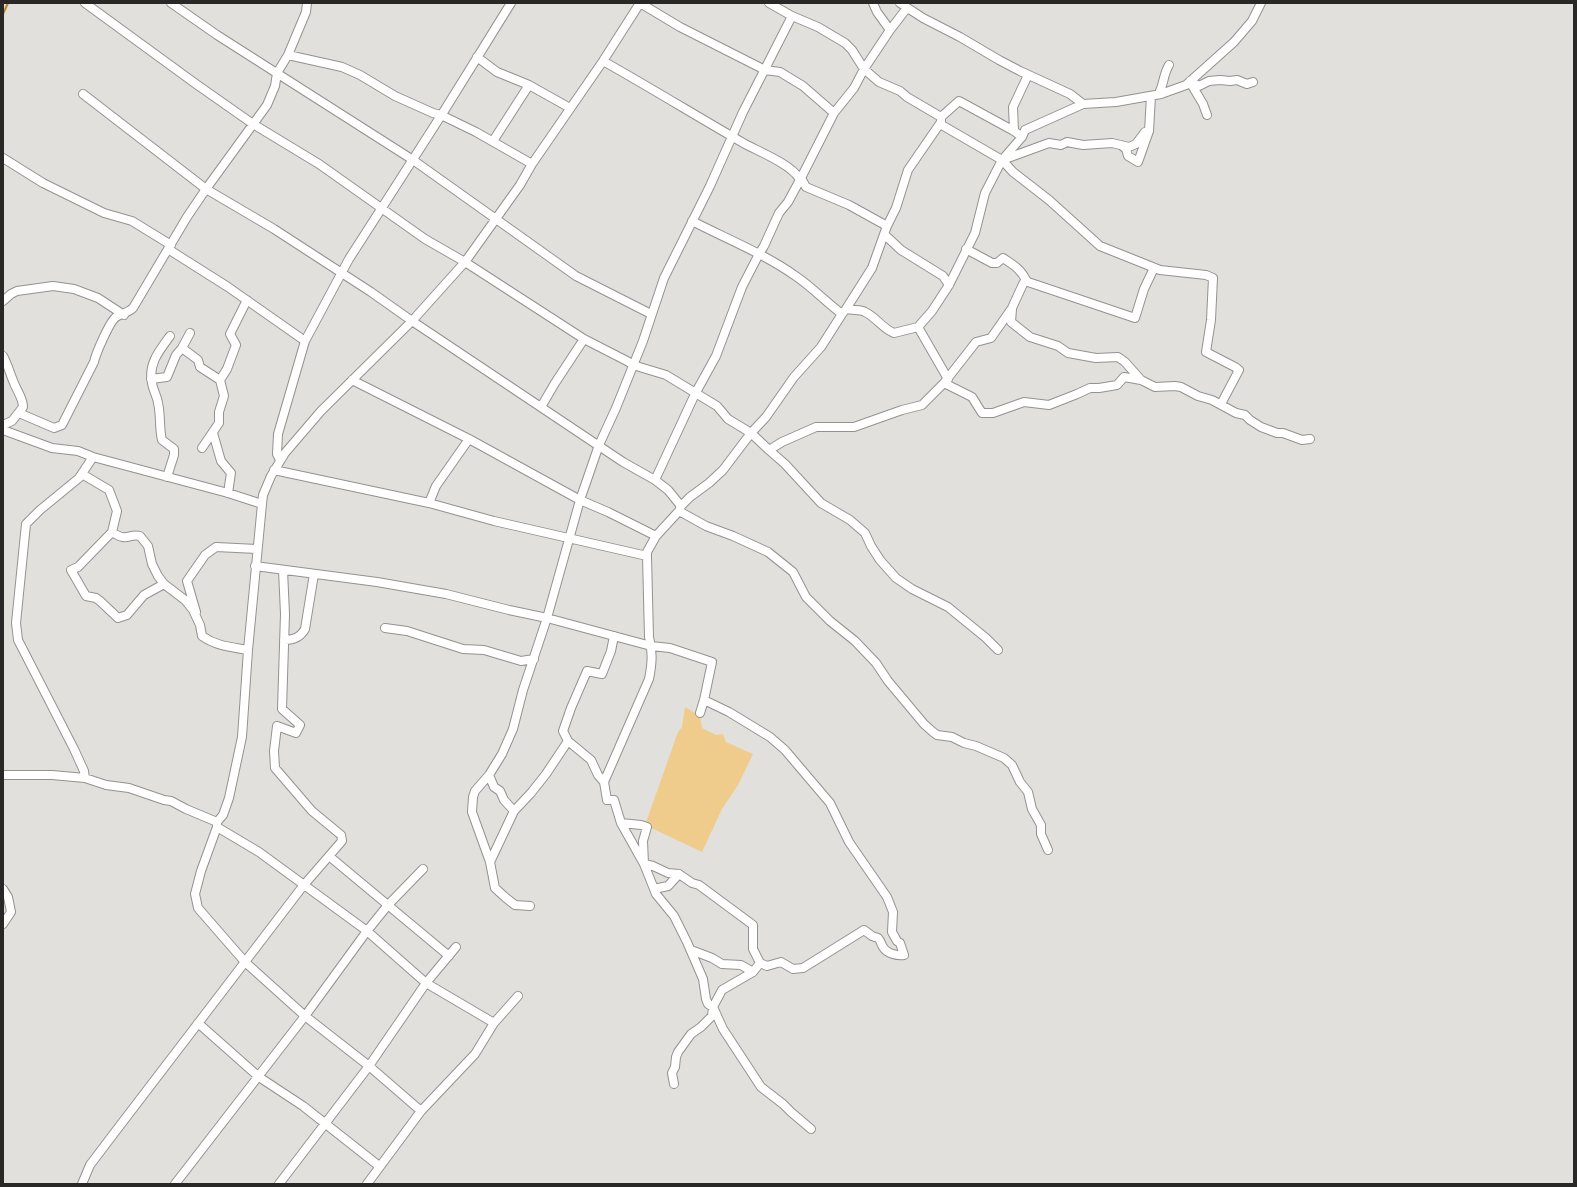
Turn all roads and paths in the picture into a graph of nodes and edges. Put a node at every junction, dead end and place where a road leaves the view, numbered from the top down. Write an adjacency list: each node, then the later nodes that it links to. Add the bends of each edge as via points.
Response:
1 (85, 3): 32 (street)
2 (171, 3): 18 (street)
3 (307, 3): 12 (street, via 306,12)
4 (510, 3): 13 (street)
5 (640, 3): 14 (street); 17 (street, via 680,27)
6 (769, 3): 10 (street)
7 (873, 3): 11 (street)
8 (1261, 3): 20 (street, via 1252,21 1234,42)
9 (903, 6): 11 (street); 19 (street)
10 (792, 16): 16 (street, via 818,27 845,43); 17 (street)
11 (890, 30): 16 (street)
12 (288, 55): 18 (street); 29 (street, via 342,67 396,96)
13 (477, 57): 22 (street, via 497,72); 29 (street)
14 (603, 61): 27 (street); 35 (street)
15 (1169, 65): 24 (street, via 1164,73 1163,87 1159,93)
16 (864, 69): 28 (street, via 854,88); 31 (street, via 879,82 900,91)
17 (765, 70): 28 (street, via 786,75); 35 (street)
18 (277, 73): 32 (street, via 269,99); 40 (street)
19 (1028, 75): 26 (street, via 1070,94); 33 (street, via 1013,107)
20 (1190, 81): 21 (street, via 1199,86 1209,81 1220,80 1237,80 1247,84); 24 (street, via 1186,85); 30 (street)
21 (1253, 82)
22 (530, 85): 27 (street); 37 (street)
23 (84, 94): 44 (street)
24 (1161, 94): 25 (street)
25 (1151, 96): 26 (street); 34 (street)
26 (1083, 104): 36 (street, via 1025,130)
27 (570, 108): 42 (street)
28 (834, 113): 43 (street)
29 (441, 115): 37 (street); 40 (street)
30 (1207, 115)
31 (941, 120): 33 (street, via 959,101); 41 (street); 48 (street, via 908,170)
32 (253, 124): 44 (street); 45 (street, via 319,164)
33 (1014, 131): 36 (street)
34 (1149, 131): 38 (street, via 1136,144 1129,147); 38 (street, via 1138,162 1128,156 1126,149)
35 (732, 136): 43 (street, via 796,172); 47 (street)
36 (1022, 137): 41 (street)
37 (493, 141): 42 (street)
38 (1121, 145): 41 (street, via 1049,143)
39 (3, 158): 50 (street, via 43,183 104,213 132,221)
40 (413, 160): 45 (street); 46 (street)
41 (1002, 160): 51 (street, via 985,193 975,233); 54 (street, via 1100,246)
42 (532, 164): 46 (street)
43 (801, 178): 48 (street, via 806,187 844,202); 52 (street, via 779,213)
44 (206, 189): 50 (street); 55 (street)
45 (382, 208): 53 (street, via 425,239); 55 (street)
46 (495, 218): 53 (street); 62 (street, via 576,276)
47 (692, 221): 52 (street); 62 (street, via 664,278)
48 (888, 226): 49 (street)
49 (885, 235): 57 (street, via 901,250 943,276); 61 (street, via 872,268)
50 (170, 247): 58 (street); 63 (street, via 133,308)
51 (966, 249): 56 (street, via 992,263 997,263 1003,258 1012,263); 57 (street)
52 (759, 254): 61 (street, via 805,283 825,302); 78 (street, via 742,287 716,356)
53 (465, 262): 64 (street); 68 (street)
54 (1154, 268): 56 (street, via 1135,318); 79 (street, via 1213,278 1206,352 1239,370)
55 (341, 273): 64 (street); 69 (street)
56 (1026, 280): 60 (street)
57 (949, 285): 65 (street)
58 (247, 300): 69 (street); 74 (street, via 230,334 236,345)
59 (3, 301): 63 (street, via 17,291 53,286 74,289 98,298)
60 (1012, 308): 76 (street, via 1011,322 1030,337 1058,346 1068,353 1096,358 1118,357); 77 (street, via 991,338 976,342)
61 (844, 312): 65 (street, via 863,311 894,333); 85 (street, via 821,347 794,377 766,417)
62 (651, 314): 72 (street)
63 (124, 315): 81 (street, via 112,322 62,425 54,428)
64 (412, 321): 75 (street); 80 (street)
65 (918, 327): 77 (street)
66 (190, 333): 70 (street)
67 (170, 336): 73 (street, via 154,358)
68 (584, 340): 72 (street); 80 (street)
69 (305, 341): 92 (street, via 278,434 277,454)
70 (182, 348): 73 (street, via 176,355 167,377); 74 (street, via 198,360 200,367)
71 (3, 356): 81 (street, via 22,400 23,407)
72 (633, 365): 78 (street, via 666,375); 88 (street)
73 (151, 379): 95 (street, via 159,405 162,440 174,449)
74 (220, 380): 84 (street, via 224,396 219,412 219,423)
75 (352, 380): 86 (street); 92 (street, via 321,411)
76 (1141, 380): 77 (street, via 1124,377 1117,385 1090,388 1049,405 1024,402 993,413 982,413 972,397); 79 (street, via 1155,387 1181,387)
77 (946, 381): 90 (street, via 922,405 854,427 816,426)
78 (695, 394): 85 (street, via 717,406 728,419); 96 (street)
79 (1221, 404): 87 (street, via 1236,413 1246,415 1261,427 1302,440)
80 (542, 407): 88 (street)
81 (19, 412): 82 (street, via 12,421)
82 (3, 426)
83 (3, 430): 91 (street, via 52,448 78,451)
84 (213, 433): 89 (street); 97 (street, via 221,461 231,473)
85 (751, 433): 90 (street); 101 (street, via 723,470 690,496)
86 (468, 439): 98 (street); 99 (street, via 436,486)
87 (1310, 439)
88 (599, 446): 96 (street); 98 (street)
89 (202, 448)
90 (769, 450): 118 (street, via 821,503 850,520 865,533 880,560 896,578 948,607)
91 (94, 457): 94 (street); 95 (street)
92 (280, 460): 93 (street)
93 (274, 470): 99 (street); 100 (street, via 263,495)
94 (82, 474): 102 (street, via 109,490 117,511); 125 (street, via 26,524 16,629 18,640 74,750)
95 (167, 477): 97 (street)
96 (655, 480): 101 (street, via 668,490)
97 (228, 493): 100 (street)
98 (580, 500): 103 (street); 104 (street)
99 (429, 503): 104 (street)
100 (262, 504): 105 (street)
101 (680, 508): 103 (street); 130 (street, via 706,526 768,552 793,572 806,597 876,663 888,682 933,732 976,746 1004,758 1012,765 1028,792)
102 (112, 532): 110 (street, via 122,538 140,536 148,546 152,564); 110 (street, via 78,567 71,570 86,596 96,598 118,618 127,615 144,595)
103 (656, 536): 106 (street)
104 (569, 539): 106 (street); 112 (street)
105 (257, 549): 107 (street); 111 (street, via 216,547 205,555 187,581)
106 (647, 556): 116 (street)
107 (255, 566): 108 (street); 117 (street)
108 (282, 570): 109 (street); 115 (street)
109 (314, 574): 112 (street, via 415,588); 115 (street, via 305,629 301,636 293,640)
110 (164, 584): 111 (street, via 185,600)
111 (196, 615): 117 (street, via 202,636 222,646)
112 (547, 618): 114 (street); 119 (street)
113 (385, 628): 119 (street, via 407,631 463,649 484,650 521,661)
114 (614, 636): 116 (street); 122 (street, via 602,674 587,672 571,708 563,731)
115 (284, 640): 131 (street, via 282,709 300,725 296,733 277,726 275,768 312,811 341,835 342,841)
116 (651, 646): 120 (street, via 670,648 712,662); 126 (street, via 652,664 649,678)
117 (248, 650): 129 (street, via 242,737 229,798)
118 (998, 650)
119 (534, 659): 124 (street, via 513,730)
120 (704, 700): 121 (street); 147 (street, via 770,737 785,750 830,803 849,842 887,897 892,912 892,932 904,955 888,952 878,938 864,930 803,968 793,969 781,962 766,966)
121 (700, 713)
122 (568, 741): 126 (street, via 591,760); 127 (street, via 532,793)
123 (3, 776): 125 (street, via 52,775)
124 (489, 776): 127 (street); 132 (street, via 475,791 472,808)
125 (85, 778): 129 (street, via 171,801)
126 (604, 782): 128 (street, via 607,800 614,800)
127 (514, 811): 132 (street)
128 (621, 823): 133 (street); 133 (street, via 641,824 647,827 643,841)
129 (217, 825): 136 (street, via 260,852); 146 (street, via 201,870 195,894 196,902 198,908)
130 (1048, 850)
131 (329, 856): 136 (street); 139 (street)
132 (490, 862): 140 (street, via 495,888 516,905)
133 (644, 864): 135 (street, via 668,873); 138 (street)
134 (423, 869): 139 (street)
135 (679, 874): 138 (street, via 668,886); 147 (street, via 705,889 753,925 752,950)
136 (303, 886): 142 (street); 146 (street)
137 (3, 889): 141 (street, via 8,896 12,912)
138 (654, 889): 144 (street, via 674,916)
139 (388, 905): 142 (street); 145 (street)
140 (530, 906)
141 (3, 924)
142 (367, 931): 149 (street); 152 (street)
143 (456, 947): 145 (street)
144 (691, 950): 148 (street, via 722,964 741,965); 151 (street, via 703,979 706,999)
145 (449, 956): 149 (street)
146 (245, 962): 152 (street); 153 (street)
147 (760, 963): 148 (street)
148 (752, 972): 151 (street, via 722,990)
149 (426, 984): 154 (street); 155 (street)
150 (518, 996): 154 (street)
151 (713, 1007): 157 (street, via 712,1016 690,1034 677,1055 672,1073); 160 (street, via 723,1029 756,1081)
152 (305, 1016): 155 (street); 156 (street)
153 (198, 1023): 156 (street); 162 (street, via 90,1165)
154 (494, 1023): 158 (street, via 475,1054)
155 (369, 1066): 158 (street); 159 (street)
156 (259, 1077): 159 (street); 163 (street)
157 (674, 1084)
158 (421, 1111): 161 (street)
159 (326, 1124): 161 (street); 164 (street)
160 (811, 1129)
161 (379, 1166): 165 (street)
162 (82, 1184)
163 (175, 1184)
164 (279, 1184)
165 (367, 1184)

